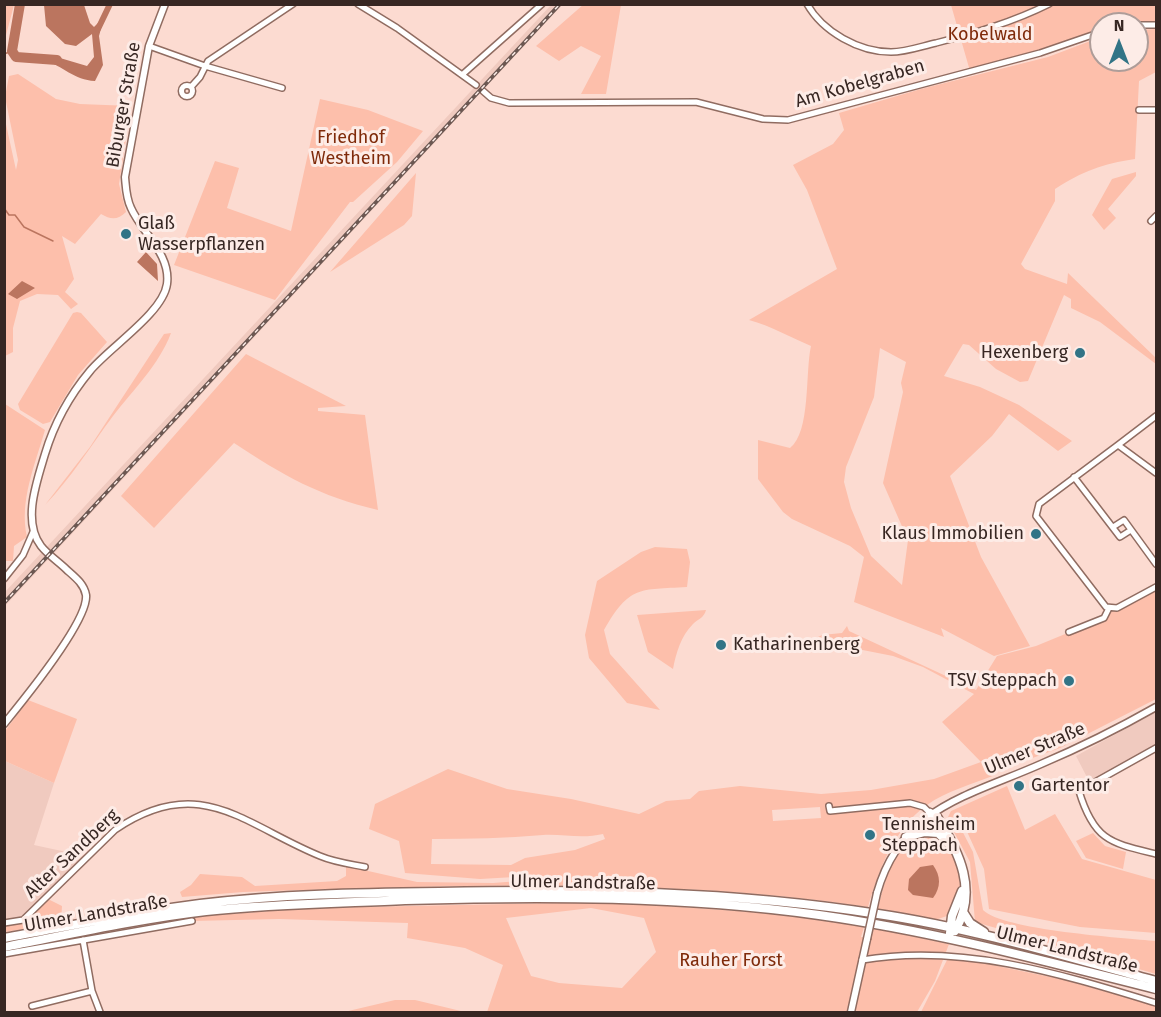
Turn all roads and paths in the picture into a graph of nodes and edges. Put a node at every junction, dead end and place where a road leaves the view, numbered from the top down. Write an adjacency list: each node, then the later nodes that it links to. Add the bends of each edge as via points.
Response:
1 (165, 4): 8 (street, Biburger Straße)
2 (293, 4): 9 (street)
3 (358, 4): 10 (street)
4 (542, 4): 10 (street)
5 (807, 4): 6 (street, via 816,19 839,36 875,50 893,52 992,28)
6 (1049, 4)
7 (1089, 36): 14 (street, Am Kobelgraben, via 1040,53 788,120 686,102 509,103 491,98)
8 (149, 46): 9 (street); 25 (street, Biburger Straße, via 126,193 166,266 166,288 156,307 106,353 73,393 46,453 33,504)
9 (205, 66): 12 (street); 13 (street)
10 (463, 74): 11 (street)
11 (476, 85)
12 (191, 87)
13 (282, 88)
14 (483, 91)
15 (1139, 110): 16 (street)
16 (1156, 110)
17 (1156, 216): 18 (street)
18 (1151, 220)
19 (1156, 416): 20 (street)
20 (1118, 445): 21 (street); 22 (street)
21 (1156, 473)
22 (1074, 477): 23 (street); 29 (street, via 1039,504 1036,516)
23 (1113, 527): 24 (street, via 1120,537); 24 (street, via 1124,520)
24 (1131, 530): 26 (street)
25 (33, 532): 27 (street, via 23,555); 32 (street, via 42,547 81,583 86,603 63,644)
26 (1156, 564)
27 (4, 579)
28 (1156, 587): 29 (street, via 1117,608)
29 (1109, 608): 30 (street, via 1104,618)
30 (1069, 633)
31 (1156, 707): 35 (street, Ulmer Straße, via 1077,748)
32 (4, 724)
33 (1156, 748): 39 (street, via 1080,789 1098,830 1107,840)
34 (829, 806): 35 (street, via 830,810 910,803)
35 (928, 811): 36 (main road); 37 (street, Ulmer Straße); 38 (main road, via 938,818)
36 (938, 833): 37 (main road); 38 (main road)
37 (906, 837): 52 (street, Ulmer Straße, bridge, via 888,864 877,894)
38 (953, 846): 41 (main road, via 964,866)
39 (1156, 854)
40 (365, 867): 44 (street, Alter Sandberg, via 321,857 227,810 180,805 155,810 115,830 23,920)
41 (964, 887): 42 (main road); 45 (main road)
42 (963, 912): 45 (main road); 47 (main road, via 975,928)
43 (192, 921): 49 (street)
44 (4, 923)
45 (953, 928): 46 (main road, Ulmer Landstraße, via 758,898 534,890 232,900); 47 (main road, Ulmer Landstraße); 48 (main road)
46 (4, 938)
47 (995, 938): 53 (main road, Ulmer Landstraße)
48 (950, 939): 50 (main road, Ulmer Landstraße, via 823,915 736,905 534,898 233,908); 54 (main road, Ulmer Landstraße)
49 (83, 940): 51 (street); 55 (street)
50 (4, 947)
51 (4, 954)
52 (862, 960): 56 (street, via 922,955 994,962 1046,972); 59 (street, Ulmer Straße)
53 (1156, 981)
54 (1156, 989)
55 (92, 991): 57 (street); 58 (street)
56 (1156, 1003)
57 (32, 1006)
58 (100, 1012)
59 (851, 1012)

